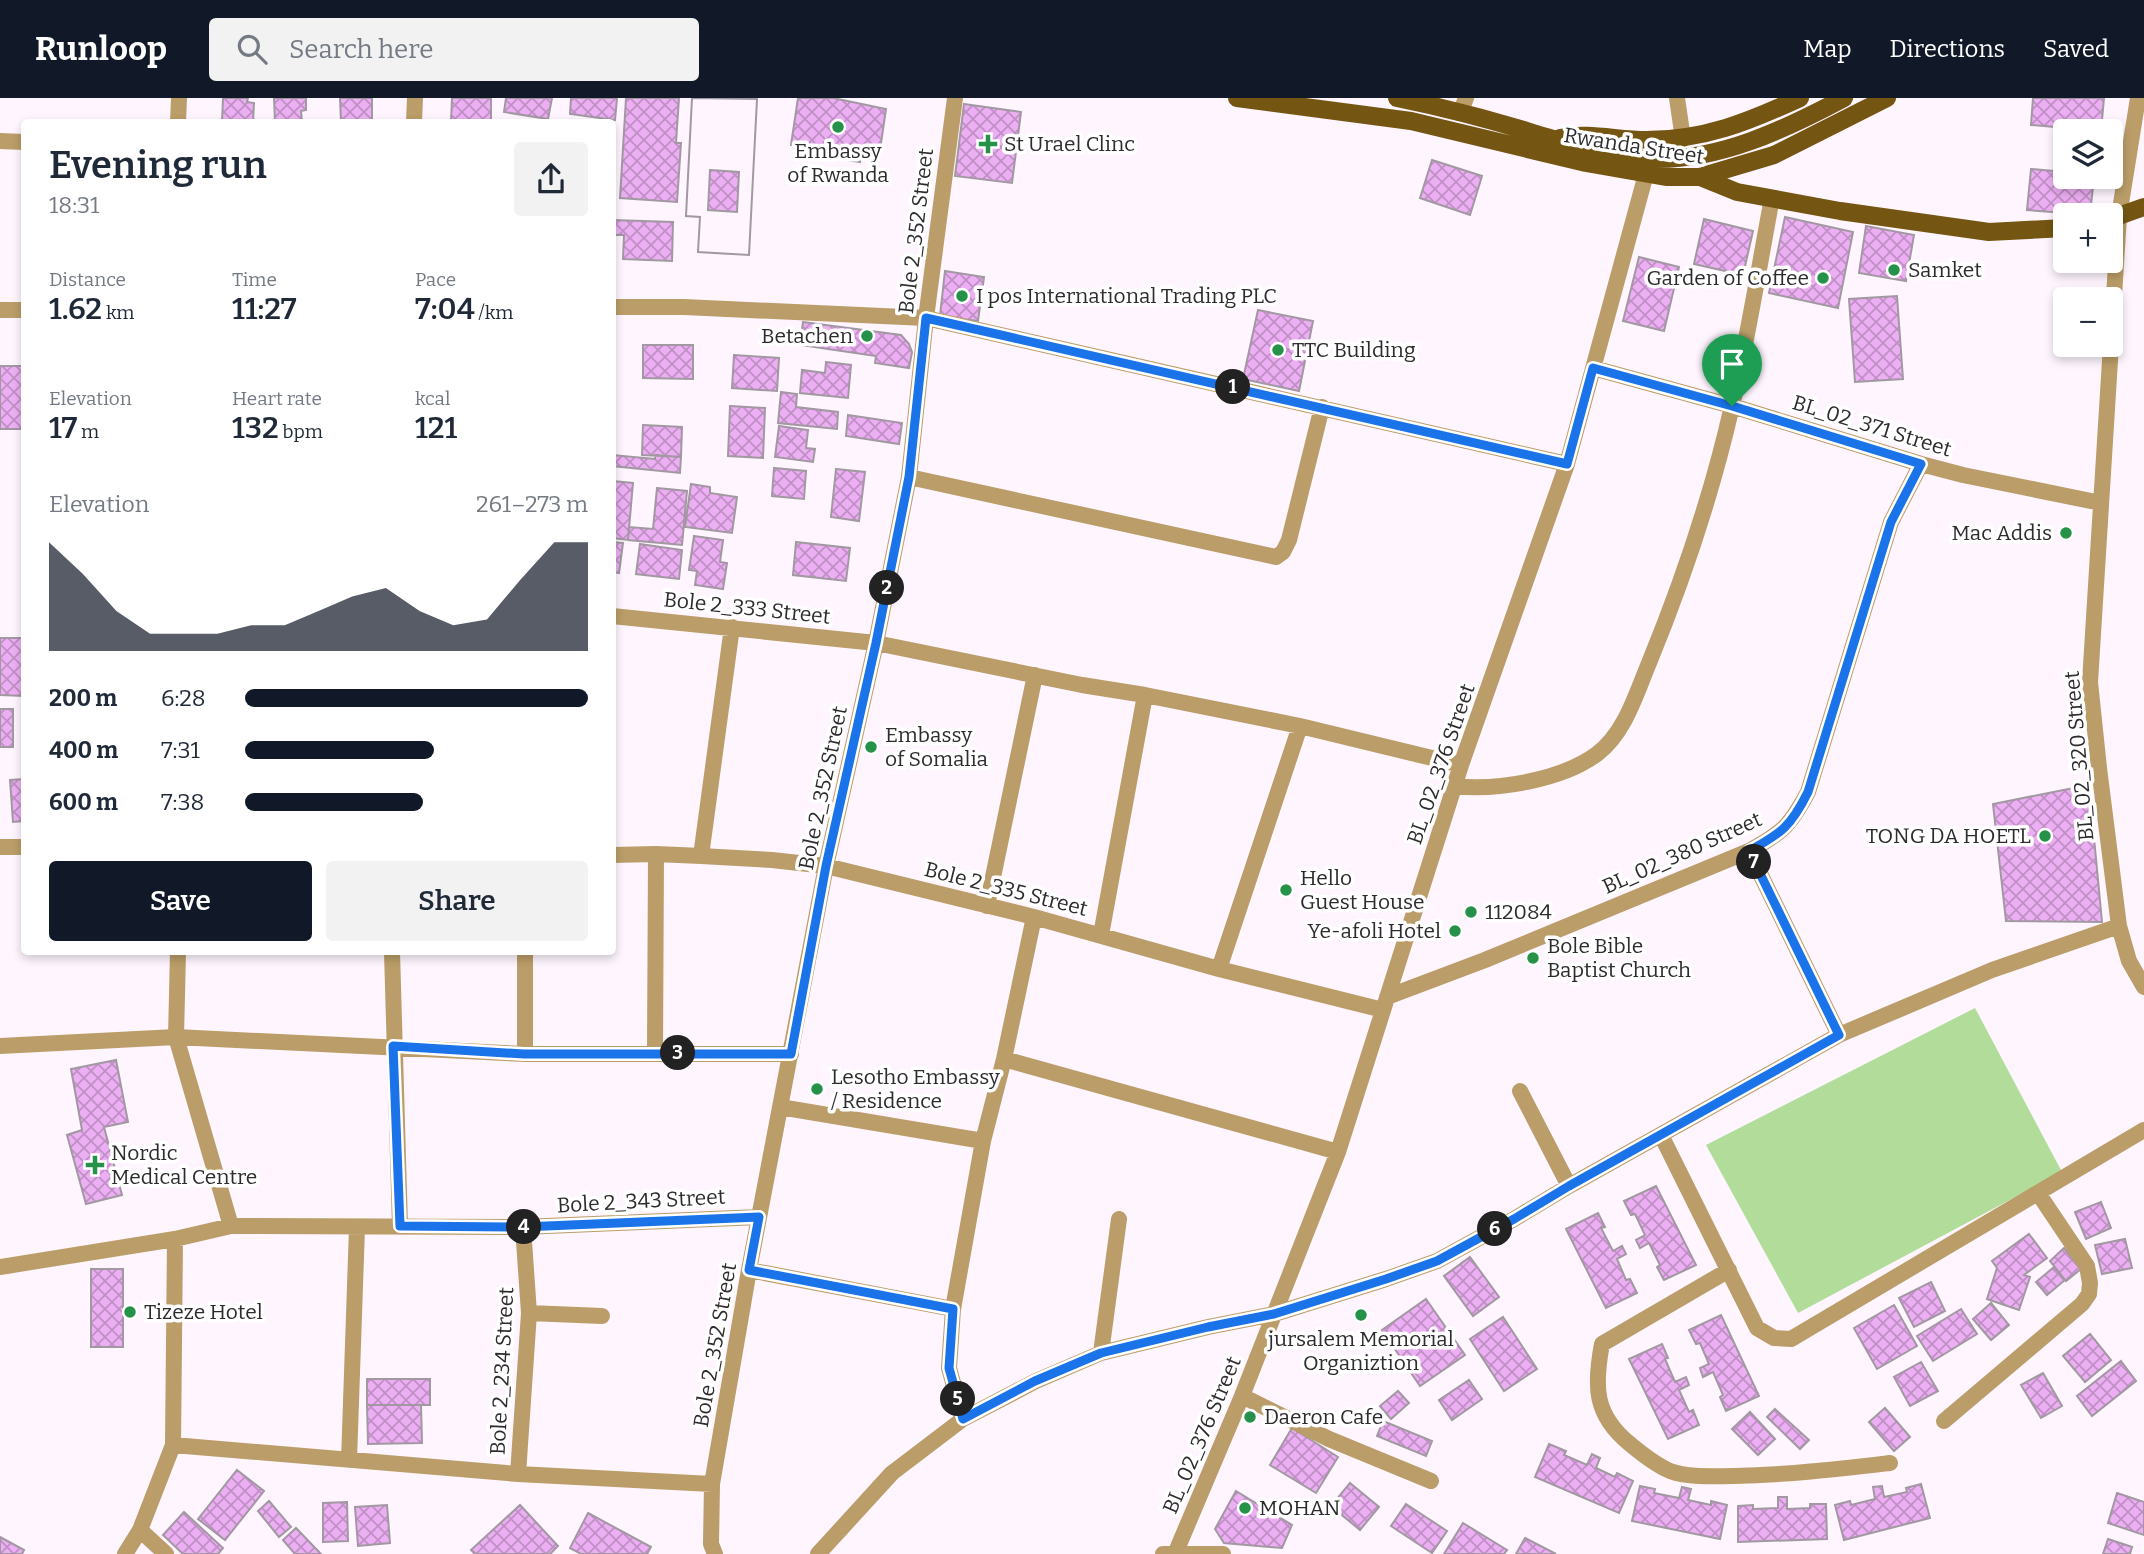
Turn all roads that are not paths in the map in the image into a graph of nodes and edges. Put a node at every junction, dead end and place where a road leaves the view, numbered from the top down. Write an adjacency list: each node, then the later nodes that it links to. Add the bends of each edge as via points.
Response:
1 (179, 98): 12 (street)
2 (415, 98): 13 (street)
3 (955, 98): 29 (street, Bole 2_352 Street)
4 (1237, 98): 18 (main road, Rwanda Street, via 1411,121)
5 (1397, 98): 11 (main road, Rwanda Street)
6 (1677, 98): 15 (street)
7 (1800, 98): 15 (main road, Rwanda Street, via 1725,129)
8 (1844, 98): 14 (main road, via 1790,126 1704,153 1652,159 1612,155)
9 (1887, 98): 19 (main road, via 1774,155)
10 (2138, 98): 21 (street, BL_02_320 Street)
11 (1463, 105): 14 (main road, Rwanda Street)
12 (178, 119)
13 (414, 119)
14 (1553, 139): 15 (main road, Rwanda Street, via 1574,135)
15 (1683, 139)
16 (0, 141): 17 (street)
17 (21, 142)
18 (1646, 174): 19 (main road, Rwanda Street); 30 (street, BL_02_376 Street)
19 (1700, 177): 20 (main road, Rwanda Street, via 1737,192)
20 (1772, 198): 24 (main road, Rwanda Street, via 1976,231); 31 (street)
21 (2118, 203)
22 (2144, 207): 23 (main road)
23 (2123, 215)
24 (2053, 229)
25 (2112, 273): 36 (street, BL_02_320 Street)
26 (616, 307): 29 (street)
27 (0, 310): 28 (street)
28 (21, 310)
29 (926, 318): 32 (street); 35 (street, Bole 2_352 Street)
30 (1593, 368): 31 (street, BL_02_371 Street); 33 (street, BL_02_376 Street)
31 (1732, 406): 34 (street, BL_02_371 Street); 44 (street, via 1685,572 1627,715 1612,740 1597,754 1548,776 1491,788)
32 (1322, 407): 33 (street); 35 (street, via 1289,540 1276,557)
33 (1567, 464): 43 (street, BL_02_376 Street)
34 (1921, 464): 36 (street, BL_02_371 Street); 47 (street, BL_02_380 Street, via 1891,522 1808,792 1794,819 1776,837)
35 (909, 477): 39 (street, Bole 2_352 Street)
36 (2101, 503): 54 (street, BL_02_320 Street, via 2090,682)
37 (616, 616): 38 (street, Bole 2_333 Street)
38 (732, 627): 39 (street, Bole 2_333 Street); 50 (street)
39 (876, 643): 40 (street, Bole 2_333 Street); 51 (street, Bole 2_352 Street)
40 (1035, 675): 41 (street, Bole 2_333 Street); 52 (street)
41 (1145, 695): 42 (street, Bole 2_333 Street); 55 (street)
42 (1300, 726): 43 (street, Bole 2_333 Street); 59 (street)
43 (1461, 765): 44 (street, BL_02_376 Street)
44 (1454, 786): 61 (street, BL_02_376 Street)
45 (0, 847): 46 (street)
46 (21, 847)
47 (1749, 851): 61 (street, BL_02_380 Street); 62 (street)
48 (656, 854): 49 (street, Bole 2_335 Street); 50 (street, Bole 2_335 Street); 66 (street)
49 (616, 855)
50 (701, 856): 51 (street, Bole 2_335 Street)
51 (826, 866): 52 (street, Bole 2_335 Street); 68 (street, Bole 2_352 Street)
52 (987, 906): 53 (street, Bole 2_335 Street)
53 (1034, 917): 55 (street, Bole 2_335 Street); 69 (street)
54 (2119, 926): 60 (street, BL_02_320 Street, via 2129,961); 62 (street, via 1992,970)
55 (1101, 935): 59 (street, Bole 2_335 Street)
56 (178, 955): 63 (street)
57 (392, 955): 65 (street)
58 (525, 955): 67 (street)
59 (1219, 969): 61 (street, Bole 2_335 Street)
60 (2144, 986)
61 (1385, 1003): 75 (street, BL_02_376 Street)
62 (1839, 1035): 73 (street)
63 (176, 1037): 64 (street); 65 (street); 80 (street)
64 (0, 1046)
65 (393, 1046): 67 (street); 81 (street)
66 (655, 1053): 67 (street); 68 (street)
67 (524, 1054)
68 (791, 1054): 71 (street, Bole 2_352 Street)
69 (1004, 1059): 74 (street); 75 (street)
70 (1520, 1091): 76 (street)
71 (780, 1107): 74 (street); 78 (street, Bole 2_352 Street)
72 (2144, 1130): 77 (street)
73 (1661, 1135): 76 (street); 87 (street)
74 (983, 1141): 88 (street)
75 (1338, 1153): 90 (street, BL_02_376 Street)
76 (1569, 1186): 90 (street, via 1437,1261)
77 (2038, 1193): 87 (street, via 1791,1339 1774,1338 1757,1328); 95 (street, via 2087,1266 2089,1294)
78 (759, 1217): 82 (street, Bole 2_343 Street); 86 (street, Bole 2_352 Street)
79 (1119, 1219): 92 (street)
80 (231, 1226): 83 (street, Bole 2_343 Street); 84 (street, Bole 2_343 Street)
81 (400, 1226): 82 (street, Bole 2_343 Street); 83 (street, Bole 2_343 Street)
82 (523, 1227): 89 (street, Bole 2_234 Street)
83 (357, 1228): 97 (street)
84 (176, 1239): 85 (street, Bole 2_343 Street); 96 (street)
85 (0, 1267)
86 (749, 1270): 88 (street); 101 (street, Bole 2_352 Street)
87 (1728, 1270): 98 (street, via 1602,1344 1598,1401 1614,1432 1671,1471 1707,1476 1778,1475)
88 (953, 1309): 94 (street, via 949,1368)
89 (529, 1313): 91 (street); 99 (street, Bole 2_234 Street)
90 (1274, 1314): 92 (street); 93 (street, BL_02_376 Street)
91 (602, 1316)
92 (1101, 1353): 94 (street)
93 (1242, 1396): 100 (street, via 1329,1439); 108 (street, BL_02_376 Street)
94 (963, 1419): 106 (street, via 892,1473)
95 (1944, 1421)
96 (173, 1445): 97 (street); 102 (street)
97 (349, 1460): 99 (street)
98 (1890, 1463)
99 (518, 1474): 101 (street)
100 (1431, 1481)
101 (712, 1484): 105 (street, Bole 2_352 Street, via 711,1544)
102 (140, 1530): 103 (street); 104 (street)
103 (125, 1554)
104 (166, 1554)
105 (715, 1554)
106 (818, 1554)
107 (1163, 1554): 108 (street)
108 (1175, 1554): 109 (street)
109 (1223, 1554)

